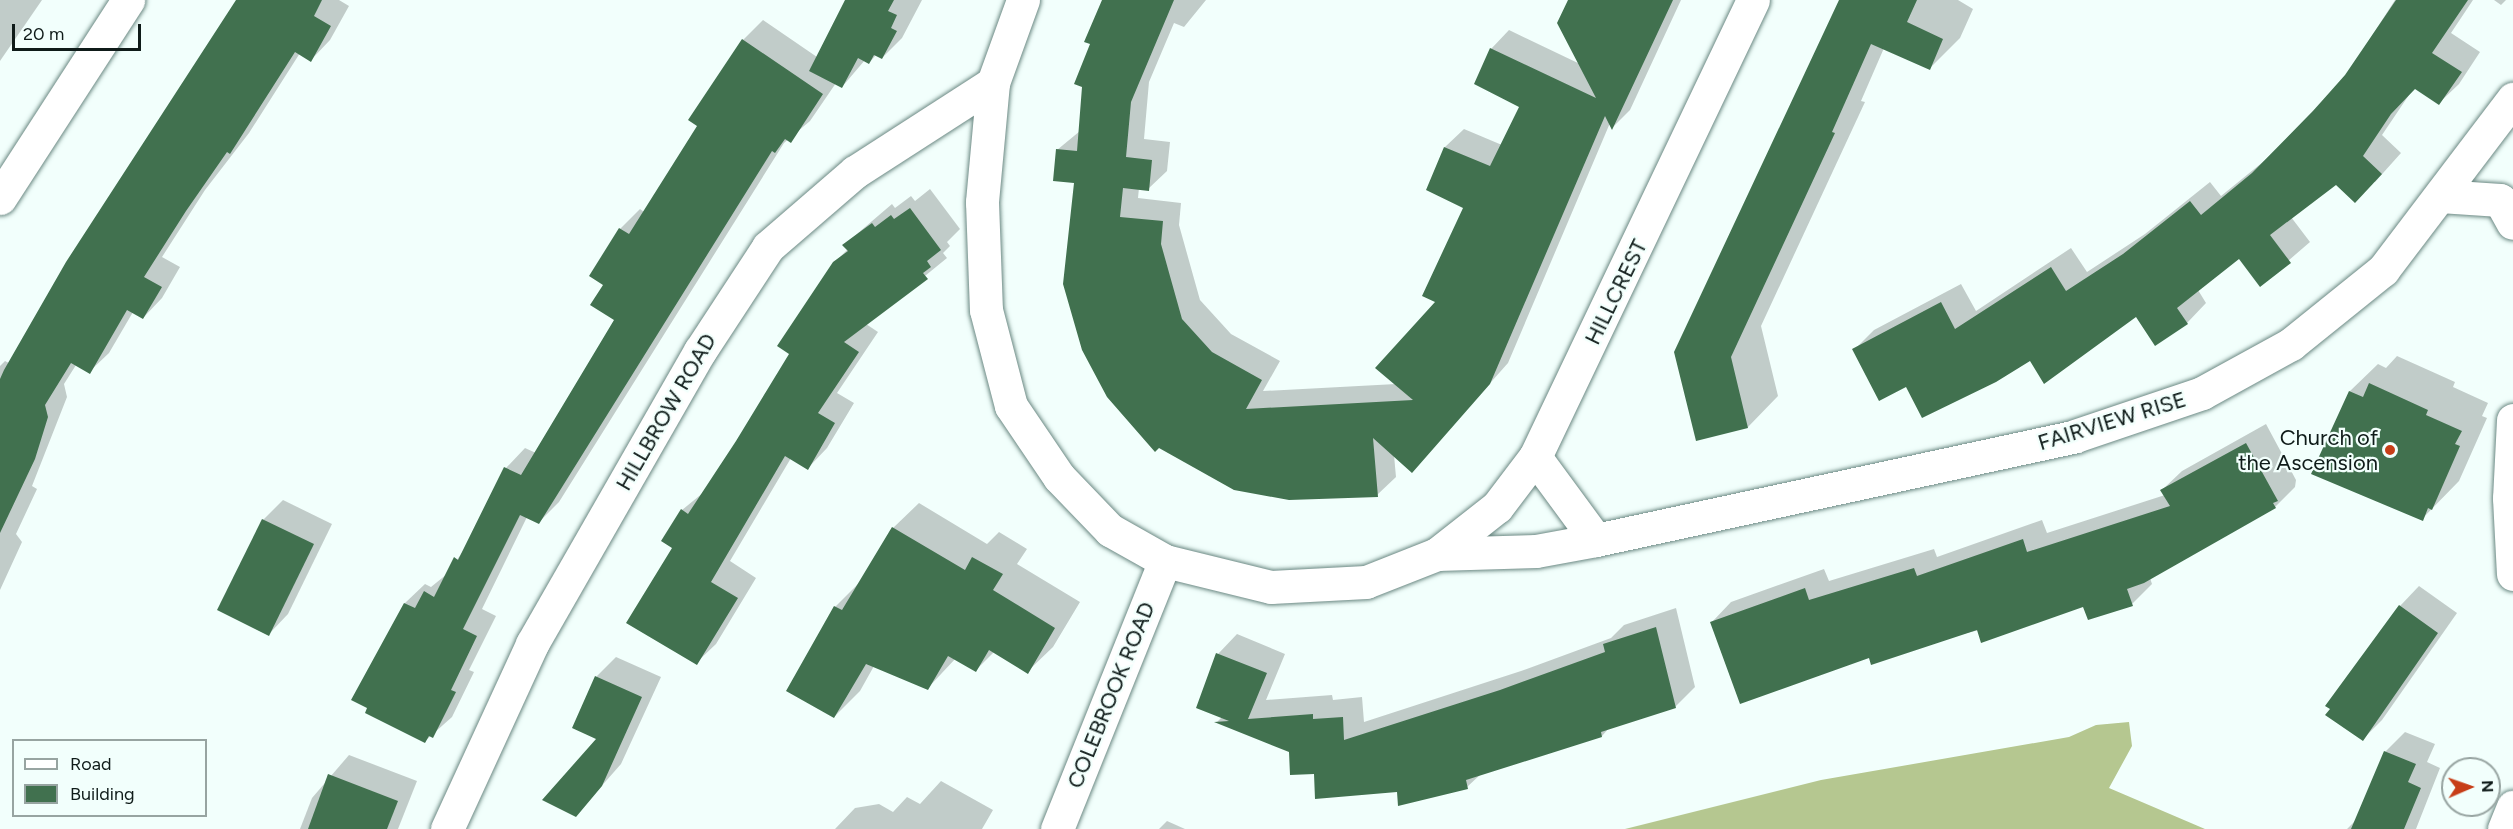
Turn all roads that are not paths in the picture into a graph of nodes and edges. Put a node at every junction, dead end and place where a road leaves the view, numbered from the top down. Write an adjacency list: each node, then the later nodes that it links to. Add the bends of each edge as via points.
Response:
1 (128, 0): 7 (street)
2 (1023, 0): 4 (street)
3 (1753, 0): 10 (street, HILLCREST)
4 (993, 83): 13 (street, via 982,202 986,310 1011,406 1059,477 1110,530); 16 (street, HILLBROW ROAD, via 855,172 768,247 700,351 532,644)
5 (2513, 99): 6 (street, FAIRVIEW RISE)
6 (2440, 196): 8 (street, via 2500,200); 11 (street, FAIRVIEW RISE, via 2383,270 2291,344 2202,393 2075,436)
7 (0, 198)
8 (2513, 223)
9 (2513, 420): 14 (street, via 2509,498)
10 (1535, 457): 11 (street); 12 (street, HILLCREST, via 1497,507)
11 (1596, 540): 12 (street, FAIRVIEW RISE, via 1536,551)
12 (1437, 554): 13 (street, via 1366,582 1271,587)
13 (1165, 561): 17 (street, COLEBROOK ROAD)
14 (2513, 574)
15 (2513, 807): 18 (street)
16 (447, 829)
17 (1057, 829)
18 (2504, 829)

